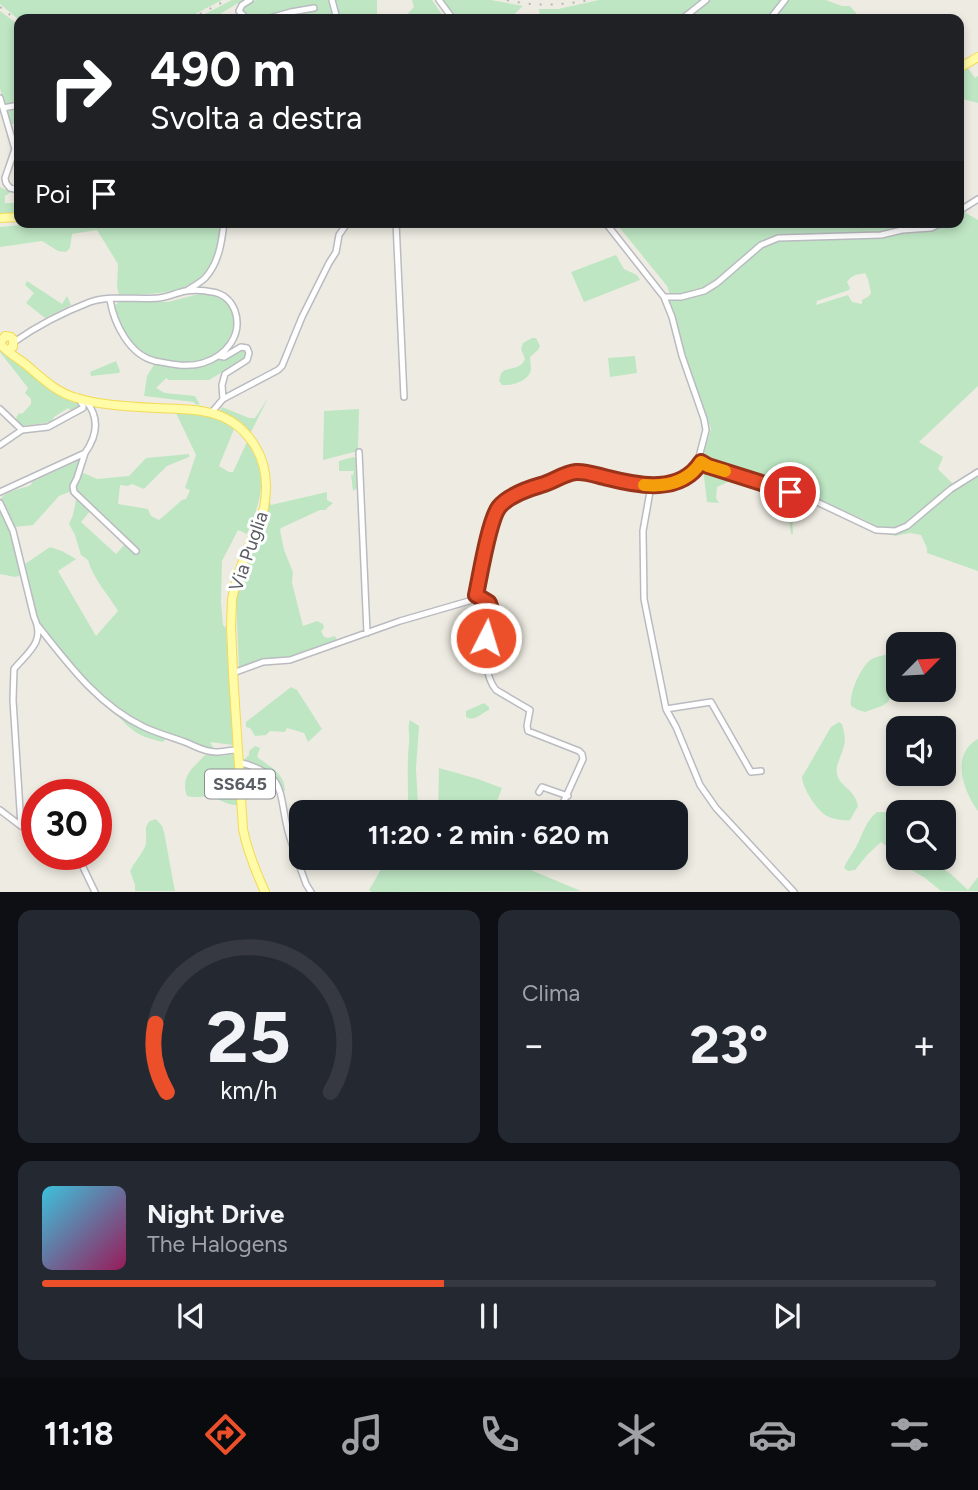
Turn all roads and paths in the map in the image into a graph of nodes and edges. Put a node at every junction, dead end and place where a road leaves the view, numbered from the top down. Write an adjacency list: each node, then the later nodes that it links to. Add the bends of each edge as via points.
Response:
1 (250, 0): 5 (street, via 239,10)
2 (706, 0): 7 (street)
3 (785, 0): 8 (street)
4 (314, 8): 6 (street)
5 (243, 14)
6 (284, 14)
7 (688, 14)
8 (774, 14)
9 (0, 98): 11 (street)
10 (14, 106): 11 (street)
11 (3, 108): 12 (street)
12 (14, 146)
13 (14, 152): 14 (street, via 5,178)
14 (14, 189)
15 (223, 228): 20 (street, via 213,267)
16 (344, 228): 27 (street, via 282,366)
17 (396, 228): 25 (street)
18 (610, 228): 21 (street)
19 (931, 228): 21 (street, via 778,239 761,245 704,291)
20 (186, 291): 22 (street, via 161,298); 24 (street, via 218,293 234,307 235,335)
21 (664, 297): 37 (street, via 704,419)
22 (110, 299): 23 (street, via 66,312); 24 (street, via 119,329 150,359 194,365)
23 (6, 342): 26 (main road, Via Puglia / SS645, via 43,379)
24 (219, 356): 27 (street, via 244,347 249,353 247,360 225,374)
25 (404, 397)
26 (80, 398): 28 (main road, Via Puglia / SS645); 29 (main road, Via Puglia / SS645); 32 (street); 33 (street, via 83,408 76,413 48,427)
27 (223, 399): 31 (street)
28 (101, 403): 29 (main road, Via Puglia / SS645); 32 (street, via 93,404)
29 (173, 408): 31 (main road, Via Puglia / SS645)
30 (0, 409): 33 (street)
31 (212, 412): 46 (main road, Via Puglia / SS645, via 246,433 258,451 267,487 232,599)
32 (92, 413): 36 (street, via 96,430)
33 (22, 430): 34 (street)
34 (0, 445)
35 (359, 452): 45 (street)
36 (85, 453): 40 (street); 42 (street, via 74,492)
37 (701, 462): 38 (street, via 817,502 876,530 895,531); 39 (street, via 677,482)
38 (978, 472)
39 (651, 485): 43 (street, via 576,472 506,500 491,531); 47 (street, via 643,531 644,598)
40 (0, 492)
41 (0, 503): 44 (street, via 13,531)
42 (136, 551)
43 (476, 595): 45 (street, via 463,604); 52 (street, via 491,609 486,648 493,686 530,710 528,731 582,754)
44 (38, 626): 48 (street, via 93,691 122,714 205,750); 55 (street, via 36,643 14,669)
45 (367, 633): 46 (street, via 290,660 263,662)
46 (233, 673): 48 (main road, SS645)
47 (666, 709): 50 (street, via 710,702 751,772); 60 (street, via 699,785)
48 (237, 750): 49 (main road, SS645)
49 (238, 762): 58 (main road, SS645, via 246,841); 59 (street, via 260,769 278,784 288,833)
50 (761, 771)
51 (539, 792): 52 (street, via 542,787)
52 (568, 796): 53 (street)
53 (566, 800)
54 (0, 810): 55 (street)
55 (21, 826)
56 (84, 870): 57 (street)
57 (95, 891)
58 (265, 891)
59 (312, 891)
60 (794, 891)

